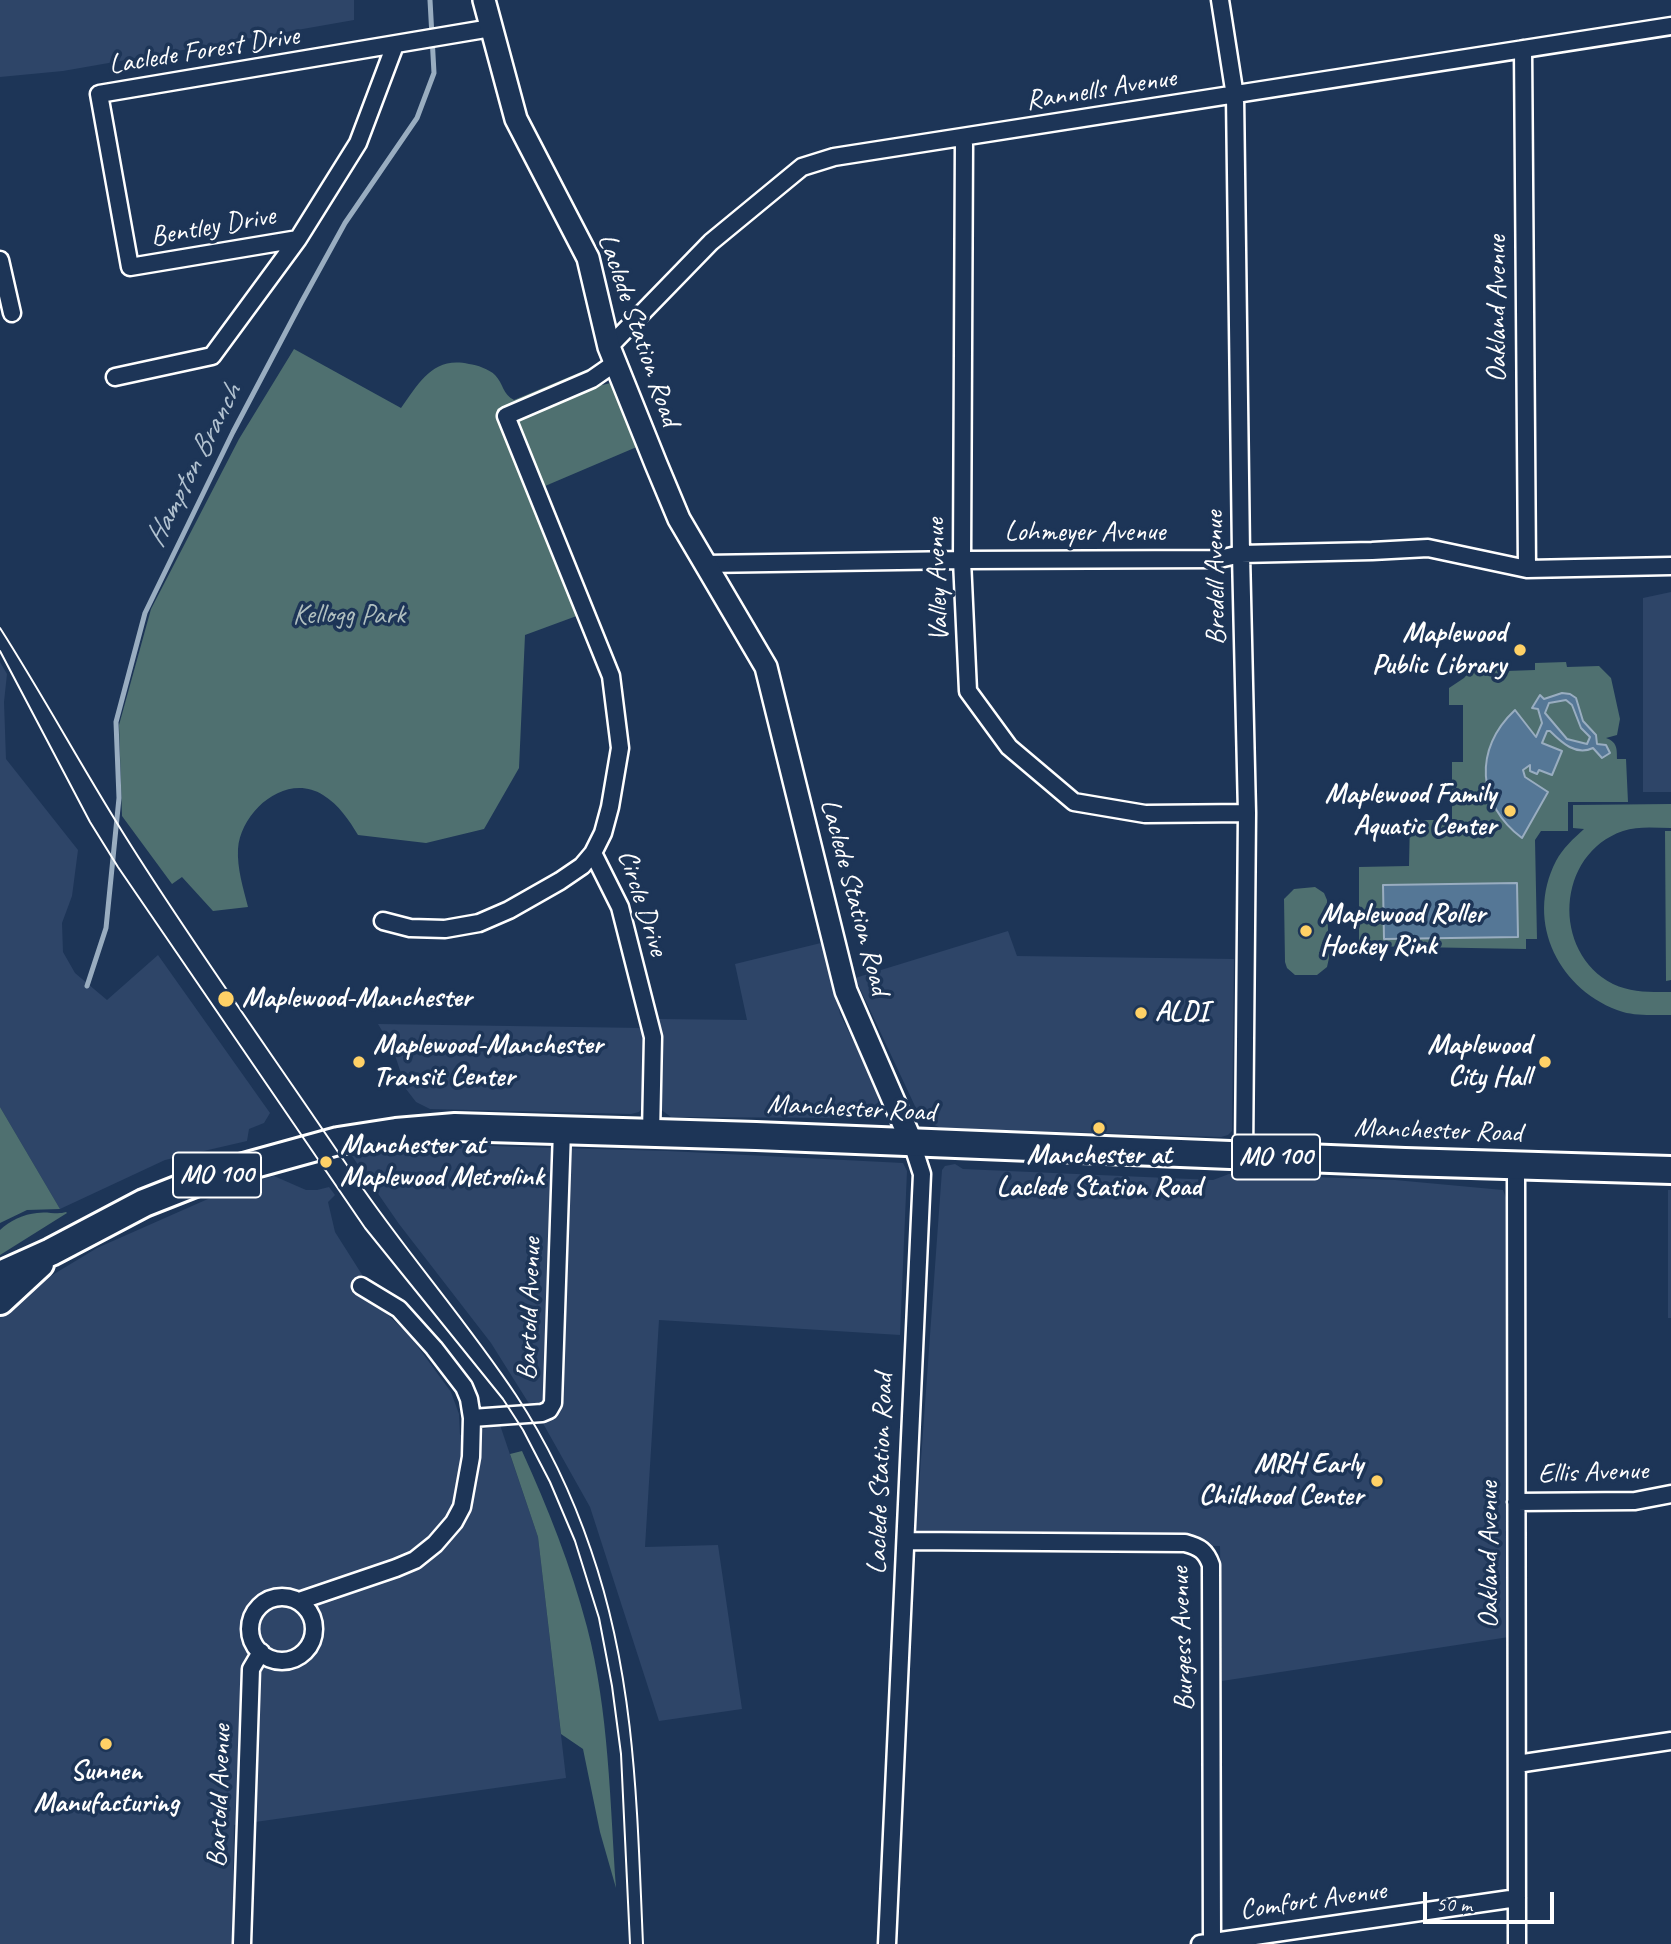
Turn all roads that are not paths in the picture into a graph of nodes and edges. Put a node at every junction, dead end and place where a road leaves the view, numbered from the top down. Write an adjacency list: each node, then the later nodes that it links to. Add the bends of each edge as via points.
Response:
1 (484, 0): 4 (street, Laclede Station Road)
2 (1220, 0): 7 (street, Bredell Avenue)
3 (1671, 26): 6 (street, Rannells Avenue)
4 (491, 28): 5 (street, Laclede Forest Drive); 13 (street, Laclede Station Road, via 516,119 588,258)
5 (395, 45): 9 (street, Bentley Drive, via 358,143); 11 (street, Laclede Forest Drive, via 99,94)
6 (1522, 50): 7 (street, Rannells Avenue); 20 (street, Oakland Avenue)
7 (1235, 96): 8 (street, Rannells Avenue); 16 (street, Bredell Avenue)
8 (964, 139): 13 (street, Rannells Avenue, via 834,157 802,167 711,242); 17 (street, Valley Avenue)
9 (298, 239): 11 (street, Bentley Drive); 14 (street, via 212,356)
10 (0, 260): 12 (street)
11 (130, 267)
12 (12, 313)
13 (612, 355): 15 (street, Rannells Avenue, via 592,380); 18 (street, Laclede Station Road, via 679,519)
14 (115, 376)
15 (506, 416): 22 (street, Circle Drive, via 611,676 620,748 610,807)
16 (1241, 554): 17 (street, Lohmeyer Avenue, via 1219,559); 20 (street, Lohmeyer Avenue, via 1428,548); 21 (street, Bredell Avenue)
17 (962, 560): 18 (street, Lohmeyer Avenue); 21 (street, Valley Avenue, via 968,691 1009,747 1074,802 1144,814)
18 (705, 565): 26 (street, Laclede Station Road, via 766,667 846,991)
19 (1671, 566): 20 (street, Lohmeyer Avenue)
20 (1527, 569)
21 (1247, 813): 27 (street, Bredell Avenue)
22 (593, 853): 23 (street, via 560,881 479,923 445,929); 25 (street, Circle Drive, via 620,907 653,1037)
23 (383, 921)
24 (562, 1130): 25 (main road, Manchester Road / MO 100); 30 (main road, Manchester Road / MO 100, via 455,1127 338,1141 173,1191); 34 (street, Bartold Avenue, via 554,1403 542,1413)
25 (651, 1133): 26 (main road, Manchester Road / MO 100)
26 (912, 1143): 27 (main road, Manchester Road / MO 100); 37 (street, Laclede Station Road, via 922,1174)
27 (1244, 1156): 28 (main road, Manchester Road / MO 100)
28 (1516, 1166): 29 (main road, Manchester Road / MO 100); 36 (street, Oakland Avenue)
29 (1671, 1170)
30 (51, 1252): 31 (main road, Manchester Road / MO 100); 33 (main road, Manchester Road / MO 100)
31 (0, 1275)
32 (361, 1286): 34 (street, via 399,1309 434,1348 464,1387)
33 (0, 1301)
34 (472, 1418): 38 (street, via 462,1507 435,1544 415,1560)
35 (1671, 1494): 36 (street, Ellis Avenue, via 1635,1502)
36 (1517, 1502): 41 (street, Oakland Avenue)
37 (906, 1541): 43 (street, Burgess Avenue, via 1185,1543 1207,1553 1211,1565); 45 (street, Laclede Station Road)
38 (299, 1601): 39 (street, via 269,1600 254,1614 251,1634); 39 (street, via 314,1625 305,1651 278,1661)
39 (261, 1652): 44 (street, Bartold Avenue, via 251,1669)
40 (1671, 1741): 41 (street)
41 (1517, 1764): 42 (street, Oakland Avenue)
42 (1517, 1898): 43 (street, Comfort Avenue); 46 (street, Oakland Avenue)
43 (1206, 1943)
44 (242, 1944)
45 (887, 1944)
46 (1517, 1944)

